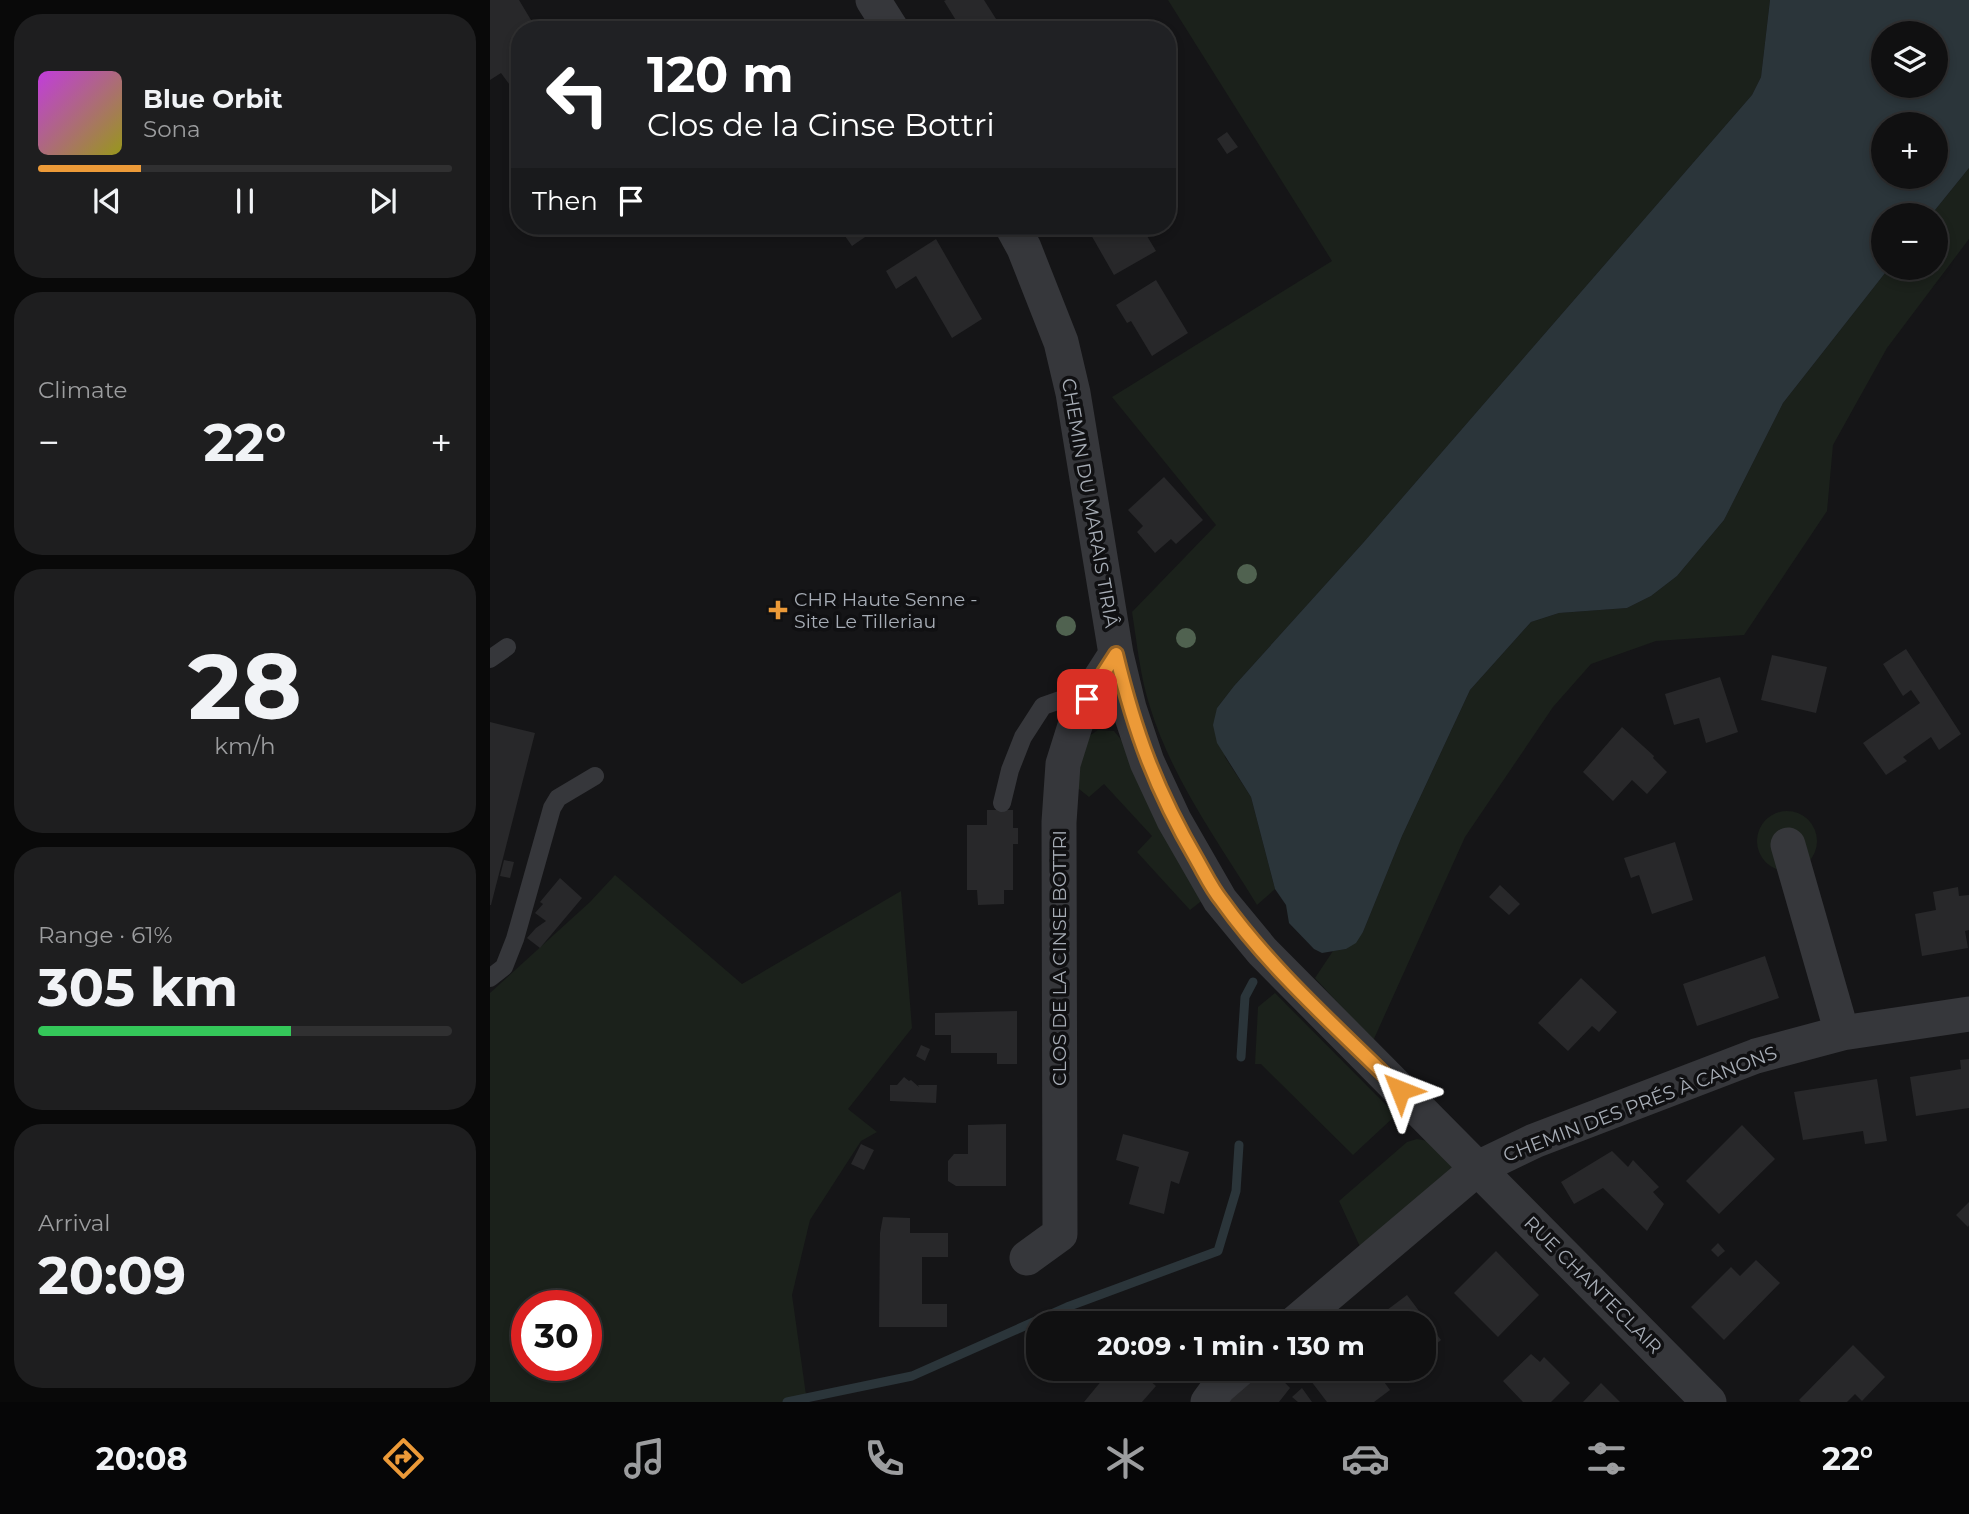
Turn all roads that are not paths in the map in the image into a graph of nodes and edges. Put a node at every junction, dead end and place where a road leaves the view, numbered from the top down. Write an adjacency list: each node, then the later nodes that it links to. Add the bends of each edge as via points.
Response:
1 (873, 0): 2 (street)
2 (886, 21)
3 (1017, 235): 5 (street, CHEMIN DU MARAIS TIRIÂ, via 1061,342)
4 (507, 647): 6 (lane)
5 (1116, 654): 7 (street, CLOS DE LA CINSE BOTTRI); 14 (street, CHEMIN DU MARAIS TIRIÂ, via 1147,762 1220,900 1262,951)
6 (490, 659)
7 (1087, 699): 9 (lane, via 1063,698 1042,706 1023,737); 15 (street, CLOS DE LA CINSE BOTTRI, via 1063,764 1059,822 1060,1234)
8 (595, 776): 11 (lane, via 558,798 552,808 515,939 504,967)
9 (1002, 803)
10 (1788, 845): 13 (street)
11 (490, 978)
12 (1969, 1014): 13 (street, CHEMIN DES PRÉS À CANONS)
13 (1842, 1033): 14 (street, CHEMIN DES PRÉS À CANONS, via 1756,1056 1534,1141)
14 (1478, 1168): 16 (street, CHEMIN DES PRÉS À CANONS); 19 (street, RUE CHANTECLAIR)
15 (1027, 1258)
16 (1309, 1311)
17 (1226, 1381): 18 (street)
18 (1208, 1402)
19 (1709, 1402)

